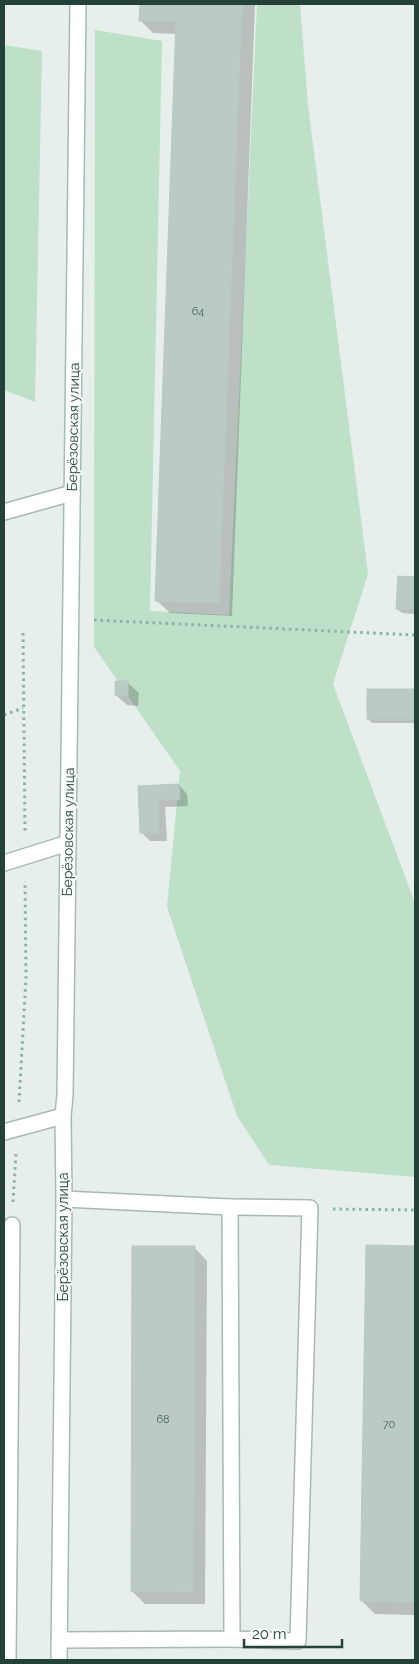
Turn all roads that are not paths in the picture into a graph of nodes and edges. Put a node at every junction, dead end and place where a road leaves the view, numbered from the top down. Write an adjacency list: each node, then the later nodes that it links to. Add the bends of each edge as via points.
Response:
1 (78, 4): 2 (street, Берёзовская улица)
2 (72, 493): 3 (street); 4 (street, Берёзовская улица)
3 (4, 512)
4 (68, 843): 5 (street); 6 (street, Берёзовская улица, via 66,1095)
5 (4, 863)
6 (63, 1116): 7 (street); 8 (street, Берёзовская улица)
7 (11, 1130)
8 (64, 1199): 9 (street); 12 (street, Берёзовская улица)
9 (230, 1207): 11 (street); 11 (street, via 310,1208 298,1641)
10 (12, 1225): 13 (street)
11 (232, 1639): 12 (street)
12 (59, 1640): 14 (street, Берёзовская улица)
13 (8, 1660)
14 (58, 1660)

